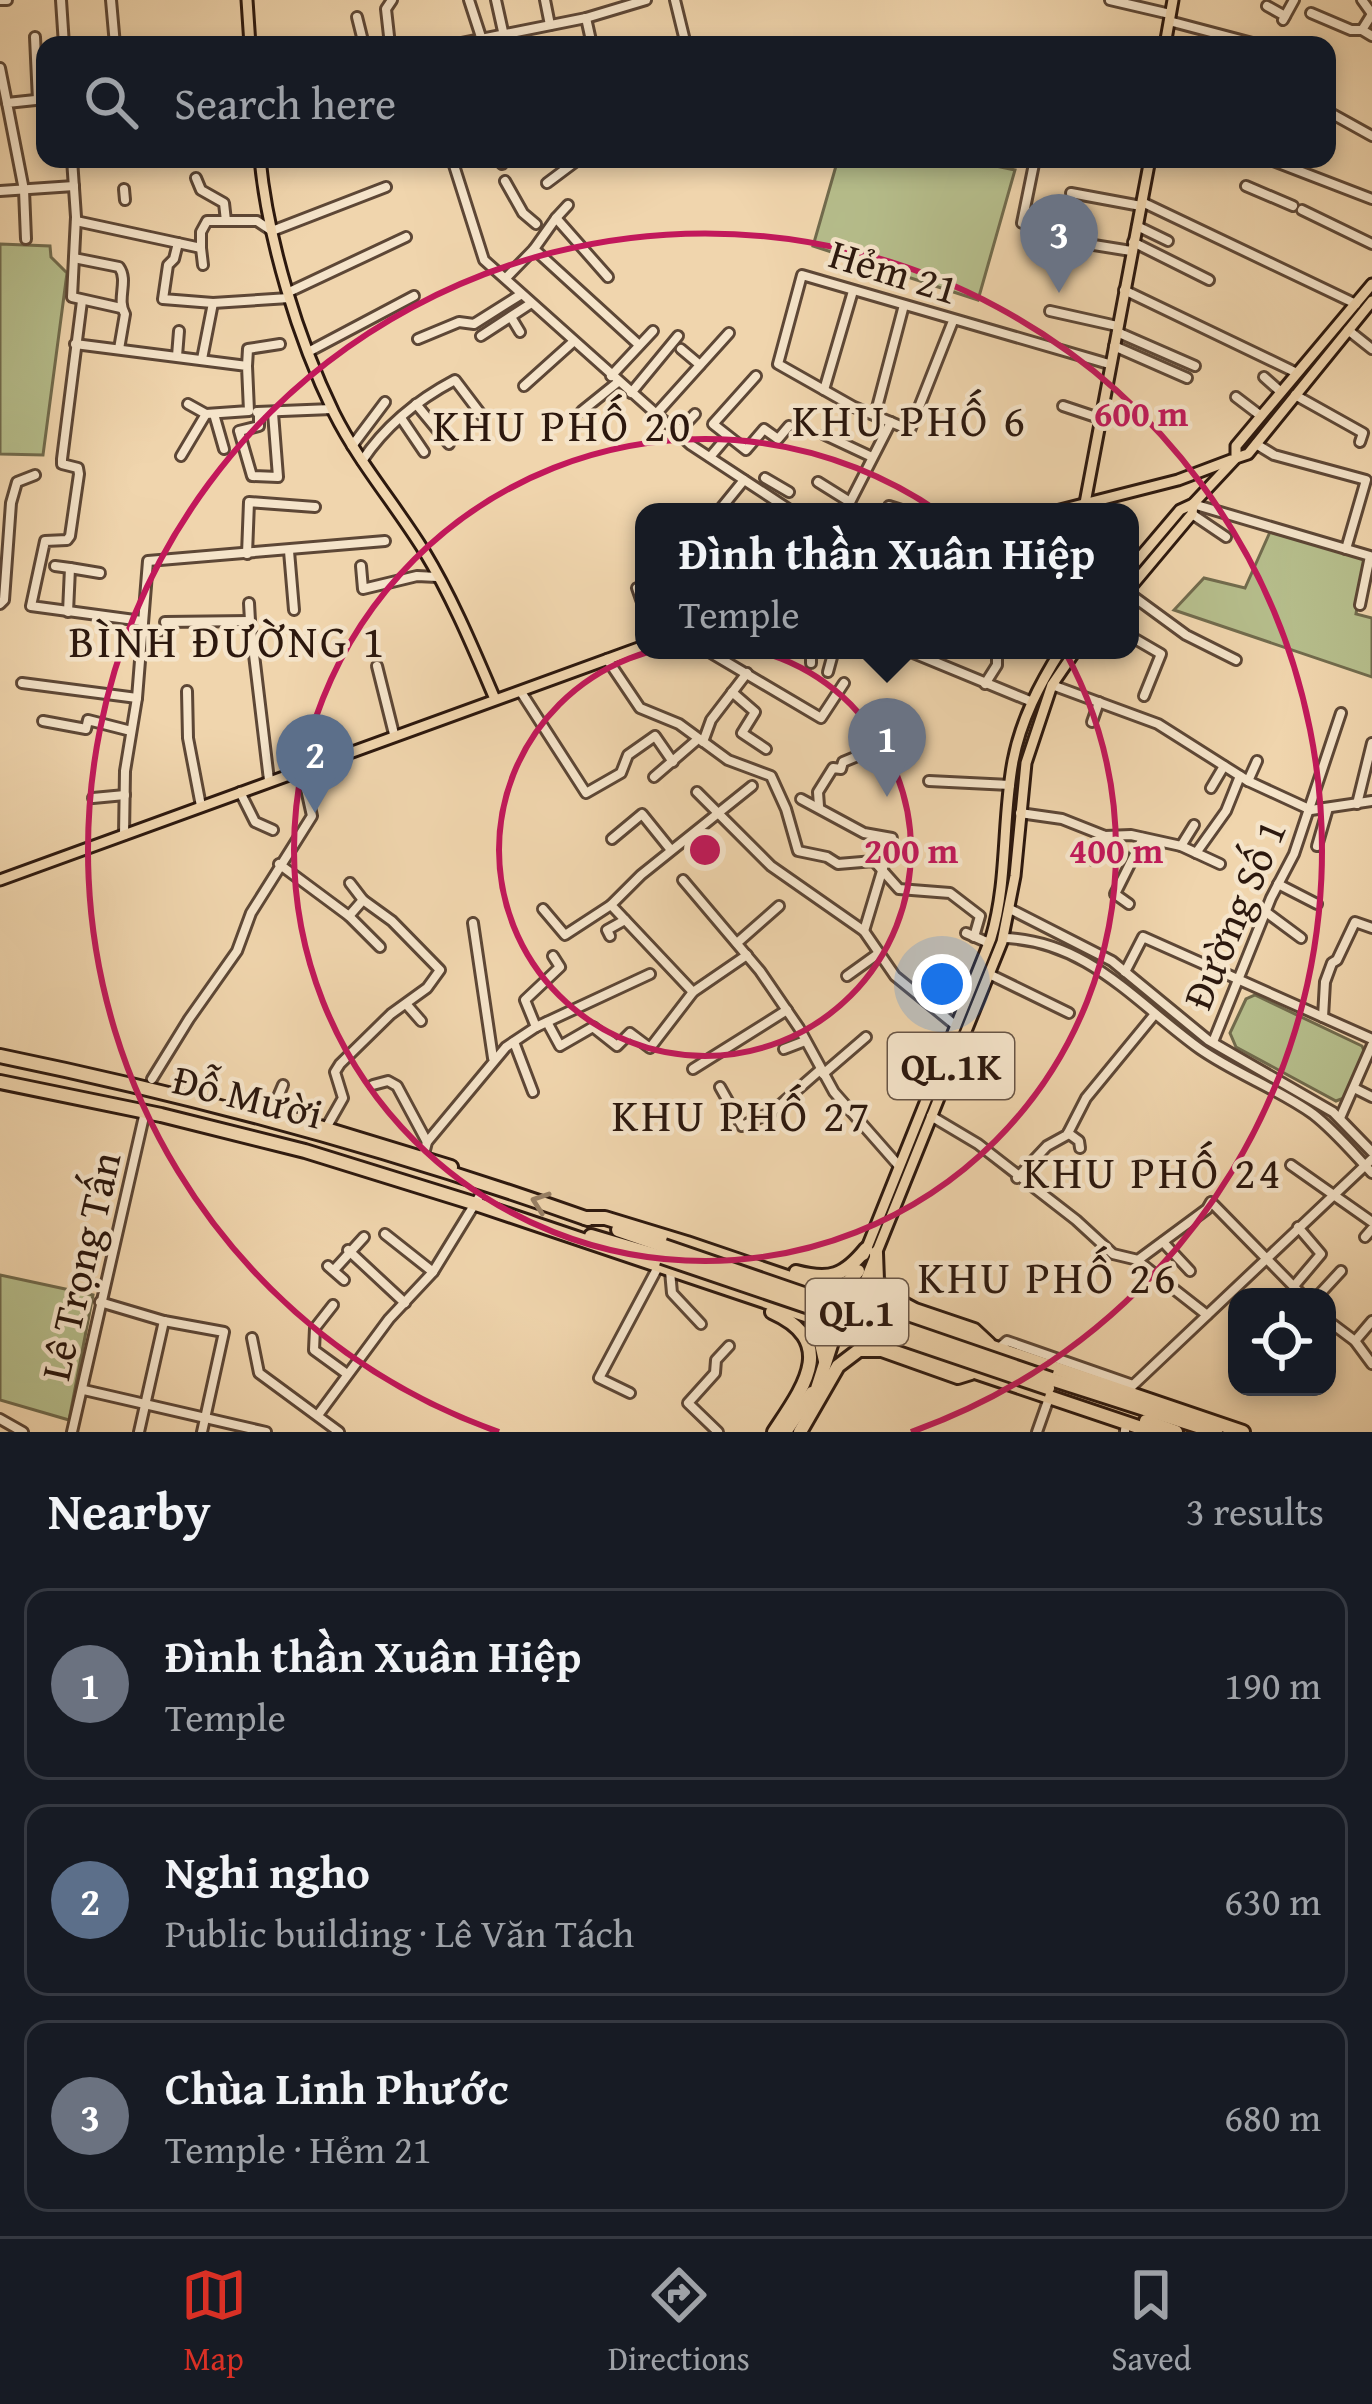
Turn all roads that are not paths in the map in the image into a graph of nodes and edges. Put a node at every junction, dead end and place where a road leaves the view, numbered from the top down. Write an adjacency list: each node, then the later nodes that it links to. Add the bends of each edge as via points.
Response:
1 (61, 0): 23 (street)
2 (111, 0): 24 (street)
3 (248, 0): 25 (main road)
4 (392, 0): 27 (street)
5 (469, 0): 28 (street)
6 (496, 0): 22 (street)
7 (545, 0): 20 (street)
8 (646, 0): 18 (street)
9 (675, 0): 31 (street)
10 (1110, 0): 19 (street)
11 (1173, 0): 19 (main road)
12 (1294, 0): 14 (street, via 1284,18)
13 (1362, 0): 16 (street)
14 (1267, 6)
15 (1311, 13): 21 (street)
16 (1372, 14): 21 (street)
17 (357, 17): 26 (street)
18 (586, 18): 20 (street); 30 (street)
19 (1170, 18): 32 (main road); 33 (street)
20 (550, 25): 22 (street)
21 (1362, 30): 34 (street)
22 (503, 34): 29 (street)
23 (63, 36)
24 (114, 36)
25 (250, 36)
26 (362, 36)
27 (389, 36)
28 (481, 36)
29 (496, 36)
30 (590, 36)
31 (684, 36)
32 (1167, 36)
33 (1230, 36)
34 (1372, 36)
35 (35, 37): 36 (street)
36 (36, 47)
37 (0, 68): 39 (street)
38 (36, 100): 39 (street)
39 (7, 103): 55 (street)
40 (1336, 116): 41 (street)
41 (1372, 136)
42 (73, 168): 52 (street)
43 (262, 168): 67 (main road)
44 (455, 168): 81 (street, via 478,251)
45 (567, 168): 51 (street)
46 (1033, 168): 64 (street)
47 (1149, 168): 59 (main road)
48 (1291, 168): 58 (street)
49 (196, 178): 63 (street, via 224,202)
50 (506, 181): 66 (street)
51 (547, 183)
52 (74, 186): 55 (street); 62 (street)
53 (1246, 186): 74 (street)
54 (386, 188): 67 (street)
55 (24, 190): 56 (street); 70 (street)
56 (0, 191)
57 (1071, 193): 59 (street)
58 (1372, 199)
59 (1142, 204): 65 (main road); 93 (street)
60 (568, 205): 61 (street)
61 (556, 218): 66 (street); 80 (street)
62 (76, 221): 73 (street); 78 (street)
63 (226, 221): 67 (street, via 256,221); 76 (street, via 207,221)
64 (1022, 223)
65 (1137, 226): 72 (street); 75 (main road)
66 (541, 227): 68 (street); 77 (street)
67 (272, 231): 86 (main road)
68 (524, 233)
69 (406, 237): 86 (street)
70 (26, 239)
71 (1069, 241): 75 (street)
72 (1168, 241)
73 (178, 243): 76 (street); 91 (street, via 161,297)
74 (1372, 244)
75 (1132, 246): 82 (street); 84 (main road)
76 (201, 248): 79 (street)
77 (534, 250): 81 (street); 111 (street)
78 (74, 258): 89 (street, via 72,297); 95 (street, via 119,267)
79 (203, 265)
80 (608, 277)
81 (506, 278): 87 (street)
82 (1209, 280)
83 (1372, 284): 93 (main road)
84 (1124, 290): 99 (main road); 123 (street)
85 (853, 291): 94 (street, Hẻm 21); 129 (street); 129 (street, Hẻm 21, via 802,275 778,364)
86 (290, 295): 91 (street); 116 (main road)
87 (520, 295): 92 (street); 107 (street, via 474,324)
88 (414, 296): 116 (street)
89 (82, 301): 95 (street); 109 (street)
90 (1372, 301): 100 (main road)
91 (213, 303): 118 (street)
92 (530, 304): 97 (street); 108 (street)
93 (1356, 304): 123 (main road)
94 (904, 305): 98 (street, Hẻm 21); 145 (street)
95 (121, 308): 113 (street)
96 (1050, 311): 99 (street)
97 (511, 317): 103 (street); 105 (street)
98 (953, 321): 119 (street, Hẻm 21); 150 (street, via 910,430)
99 (1116, 329): 112 (main road); 122 (street)
100 (1348, 330): 115 (street); 132 (main road)
101 (179, 331): 117 (street)
102 (652, 331): 111 (street)
103 (520, 332)
104 (729, 333): 120 (street)
105 (481, 336)
106 (678, 336): 131 (street)
107 (418, 339)
108 (573, 342): 127 (street); 128 (street)
109 (75, 344): 113 (street); 198 (street, via 62,460 79,474 70,536 45,542 31,603)
110 (280, 344): 121 (street, via 248,350)
111 (638, 344): 127 (street)
112 (1113, 345): 119 (main road); 126 (street)
113 (119, 349): 117 (street)
114 (681, 349): 120 (street)
115 (1372, 350)
116 (310, 351): 138 (main road)
117 (177, 356): 118 (street)
118 (202, 359): 121 (street)
119 (1109, 364): 149 (main road)
120 (700, 365): 143 (street)
121 (247, 366): 140 (street)
122 (1195, 366)
123 (1297, 373): 130 (main road)
124 (756, 376): 155 (street, via 713,424)
125 (1264, 376): 130 (street)
126 (1187, 378)
127 (615, 379): 131 (street); 139 (street)
128 (524, 386)
129 (824, 390): 145 (street)
130 (1281, 392): 146 (main road)
131 (631, 393): 143 (street)
132 (1294, 394): 154 (street); 156 (main road)
133 (1236, 397): 146 (street)
134 (385, 403): 158 (street)
135 (188, 404): 142 (street)
136 (416, 404): 147 (street, via 455,380); 148 (street); 157 (street)
137 (1063, 406): 149 (street)
138 (332, 409): 141 (street); 158 (main road)
139 (582, 411)
140 (254, 412): 141 (street); 141 (street, via 259,426 236,432 252,476 278,478); 142 (street)
141 (272, 413)
142 (210, 414): 159 (street); 161 (street)
143 (656, 414): 152 (street)
144 (695, 414): 152 (street)
145 (875, 415): 150 (street)
146 (1261, 416): 164 (main road)
147 (483, 417)
148 (401, 418): 160 (street); 165 (street)
149 (1099, 418): 175 (main road)
150 (891, 422): 163 (street)
151 (789, 426): 155 (street, via 778,439 764,430 746,451)
152 (677, 433): 162 (street)
153 (825, 435): 163 (street)
154 (1365, 436)
155 (727, 437): 162 (street)
156 (1256, 444): 164 (main road); 181 (street, via 1366,480)
157 (449, 445)
158 (352, 446): 165 (main road)
159 (224, 448)
160 (424, 452)
161 (182, 456)
162 (710, 457): 167 (street)
163 (872, 457): 172 (street)
164 (1236, 458): 168 (main road); 178 (main road)
165 (362, 462): 190 (main road)
166 (35, 475): 195 (street, via 17,482 11,502)
167 (744, 480): 170 (street); 173 (street)
168 (1178, 480): 176 (main road); 178 (main road, via 1190,490)
169 (818, 482): 172 (street)
170 (757, 489): 171 (street, via 768,474); 174 (street)
171 (789, 493)
172 (850, 502)
173 (725, 503)
174 (779, 503)
175 (1080, 503)
176 (1094, 503)
177 (315, 507): 183 (street, via 249,502)
178 (1193, 509): 179 (street); 181 (street); 185 (main road, via 1180,510); 192 (main road)
179 (1226, 537)
180 (385, 541): 182 (street)
181 (1346, 549): 184 (street)
182 (289, 551): 183 (street); 197 (street)
183 (247, 554): 199 (street, via 148,561)
184 (1370, 556): 191 (street)
185 (1139, 558)
186 (56, 566): 188 (street)
187 (361, 566): 190 (street, via 363,589)
188 (70, 568): 189 (street); 198 (street)
189 (100, 573)
190 (437, 577): 228 (main road)
191 (1369, 577): 196 (street)
192 (1139, 579)
193 (1139, 598): 214 (street)
194 (249, 602): 200 (street)
195 (0, 604)
196 (1360, 605)
197 (294, 610)
198 (68, 612): 199 (street)
199 (142, 621): 202 (street)
200 (250, 621): 201 (street); 246 (street)
201 (165, 622)
202 (141, 632): 203 (street); 227 (street)
203 (159, 632)
204 (1139, 641): 226 (street, via 1161,654)
205 (635, 649): 206 (main road)
206 (607, 659): 224 (main road); 236 (street, via 640,708)
207 (721, 659): 218 (street)
208 (811, 659): 215 (street)
209 (832, 659): 217 (street)
210 (927, 659): 221 (street)
211 (997, 659): 221 (street)
212 (1056, 659): 229 (main road, QL.1K)
213 (1070, 659): 222 (main road, QL.1K)
214 (1236, 660)
215 (811, 663)
216 (377, 666): 235 (street)
217 (828, 673)
218 (747, 674): 220 (street, via 821,718); 225 (street)
219 (22, 683): 227 (street)
220 (844, 683)
221 (985, 684): 229 (street)
222 (1052, 685): 230 (street); 262 (main road, QL.1K)
223 (187, 691): 258 (street)
224 (521, 692): 228 (main road); 241 (street, via 586,794 655,736)
225 (732, 692): 236 (street); 238 (street, via 754,712 742,733)
226 (1144, 696)
227 (136, 698): 234 (street)
228 (495, 699): 235 (main road)
229 (1030, 701): 248 (main road, QL.1K)
230 (1099, 702): 233 (street); 242 (street, via 1176,734)
231 (1341, 713): 261 (street, Đường Số 1)
232 (43, 721): 234 (street, via 86,729 88,720)
233 (1092, 722)
234 (131, 731): 253 (street)
235 (394, 734): 243 (main road)
236 (700, 741): 241 (street); 277 (street, via 771,776 798,851 838,864)
237 (1372, 743): 257 (street)
238 (766, 749)
239 (860, 755): 259 (street, via 833,768 818,792)
240 (1257, 761): 245 (street)
241 (673, 762): 244 (street)
242 (1225, 766): 245 (street); 250 (street)
243 (302, 771): 246 (main road); 275 (street, via 311,816)
244 (653, 777)
245 (1244, 778): 261 (street); 273 (street)
246 (269, 780): 251 (main road)
247 (929, 781): 248 (street)
248 (1010, 785): 299 (main road, QL.1K)
249 (752, 786): 263 (street)
250 (1211, 788)
251 (240, 791): 258 (main road); 265 (street, via 255,821)
252 (697, 792): 263 (street)
253 (124, 795): 254 (street); 266 (street)
254 (93, 798)
255 (801, 799): 259 (street)
256 (1372, 801): 257 (street)
257 (1357, 803): 260 (street)
258 (201, 806): 266 (main road)
259 (820, 808): 277 (street, via 869,835 892,838)
260 (1328, 808): 261 (street); 271 (street)
261 (1311, 810): 281 (street, Đường Số 1)
262 (1018, 812): 267 (street); 288 (main road, QL.1K)
263 (717, 814): 272 (street); 294 (street, via 771,866)
264 (1194, 825): 270 (street)
265 (273, 830)
266 (124, 836): 278 (main road)
267 (1105, 836): 269 (street); 274 (street)
268 (612, 838): 272 (street, via 643,814)
269 (1143, 838): 270 (street); 284 (street, via 1115,894)
270 (1181, 846): 273 (street)
271 (1317, 846)
272 (671, 850): 283 (street)
273 (1196, 854): 276 (street)
274 (1093, 860)
275 (279, 864): 290 (street); 330 (street, via 237,951)
276 (1220, 864)
277 (880, 865): 294 (street); 299 (street, via 898,889 950,893 975,910 980,916 970,935)
278 (0, 880)
279 (682, 880): 298 (street)
280 (350, 883): 282 (street)
281 (1278, 884): 285 (street); 289 (street, Đường Số 1)
282 (363, 900): 290 (street); 310 (street, via 440,970)
283 (611, 904): 287 (street, via 566,935); 291 (street)
284 (1129, 904)
285 (1317, 904)
286 (779, 906): 298 (street)
287 (543, 909)
288 (1010, 909): 296 (main road, QL.1K); 304 (street)
289 (1266, 911): 297 (street); 308 (street, Đường Số 1)
290 (349, 916): 300 (street)
291 (625, 920): 295 (street); 309 (street)
292 (473, 923): 326 (street)
293 (1372, 928): 314 (street, via 1355,922 1331,963)
294 (864, 931): 301 (street)
295 (610, 936)
296 (1003, 938): 306 (main road, QL.1K); 313 (street, via 1067,950)
297 (1301, 938)
298 (737, 943): 302 (street)
299 (988, 944): 317 (main road, QL.1K)
300 (380, 947)
301 (879, 953): 307 (street); 317 (street)
302 (747, 955): 309 (street); 311 (street)
303 (553, 956): 318 (street, via 560,967 524,1000)
304 (1125, 973): 308 (street, via 1144,938); 322 (street)
305 (650, 974): 316 (street)
306 (988, 974): 312 (street); 339 (main road, QL.1K)
307 (847, 976)
308 (1241, 980): 314 (street); 322 (street, Đường Số 1)
309 (693, 992): 316 (street, via 650,1048 631,1033 616,1046 594,1027 560,1046)
310 (407, 1005): 315 (street); 341 (street, via 334,1072 344,1098)
311 (787, 1010): 320 (street); 327 (street)
312 (1069, 1013)
313 (1155, 1014): 342 (street, via 1086,1098); 346 (street, via 1314,1115)
314 (1323, 1017): 323 (street)
315 (421, 1021)
316 (547, 1022): 318 (street)
317 (956, 1025): 348 (main road, QL.1K)
318 (536, 1027): 321 (street)
319 (866, 1037): 328 (street)
320 (805, 1041): 324 (street); 328 (street)
321 (514, 1042): 326 (street); 335 (street)
322 (1213, 1042): 340 (street)
323 (1372, 1042): 334 (street)
324 (784, 1049)
325 (0, 1053): 330 (highway, Đỗ Mười / QL.1)
326 (493, 1059): 343 (street)
327 (693, 1069)
328 (821, 1072): 333 (street, via 742,1126); 348 (street)
329 (0, 1078): 337 (highway, Đỗ Mười / QL.1)
330 (151, 1083): 337 (highway); 338 (highway, Đỗ Mười / QL.1); 350 (highway, Đỗ Mười / QL.1)
331 (283, 1085): 338 (street)
332 (373, 1085): 343 (street, via 397,1086)
333 (720, 1087)
334 (1354, 1088): 336 (street); 340 (street)
335 (533, 1091)
336 (1372, 1096)
337 (146, 1108): 352 (highway, Đỗ Mười / QL.1, via 309,1144); 377 (street, Lê Trọng Tấn)
338 (272, 1111): 341 (highway, Đỗ Mười / QL.1)
339 (931, 1116): 349 (street); 364 (main road, QL.1K)
340 (1340, 1118): 346 (street)
341 (326, 1128): 345 (highway, Đỗ Mười / QL.1)
342 (1068, 1133): 344 (street); 349 (street)
343 (427, 1142): 345 (street)
344 (1080, 1148)
345 (423, 1158): 350 (highway, QL.1)
346 (1370, 1162): 351 (street)
347 (1291, 1165): 351 (street)
348 (899, 1166): 364 (main road, QL.1K)
349 (1017, 1178): 366 (street, via 1113,1254)
350 (495, 1187): 353 (highway, QL.1, one-way to 350)
351 (1332, 1194): 356 (street); 357 (street)
352 (477, 1201): 354 (highway, QL.1); 355 (highway, QL.1); 370 (street)
353 (585, 1218): 362 (highway, QL.1); 367 (highway, QL.1)
354 (546, 1221): 355 (highway, QL.1); 360 (highway, QL.1)
355 (530, 1223): 360 (highway, QL.1)
356 (1298, 1227): 365 (street); 373 (street, via 1321,1254)
357 (1370, 1230)
358 (385, 1234): 370 (street)
359 (364, 1237): 363 (street)
360 (590, 1239): 367 (highway, QL.1)
361 (1163, 1242): 365 (street, via 1211,1202); 366 (street); 368 (street)
362 (687, 1243): 364 (highway, via 826,1278); 375 (highway, QL.1)
363 (349, 1251): 372 (street, via 331,1268); 378 (street)
364 (871, 1251): 371 (main road, QL.1K); 392 (highway, via 886,1295 974,1330)
365 (1266, 1256): 373 (street); 381 (street)
366 (1138, 1260): 381 (street)
367 (666, 1263): 382 (highway, QL.1); 385 (street, via 672,1293); 398 (highway, QL.1, bridge); 400 (street, via 599,1378); 414 (highway, via 693,1287 776,1314 803,1333 808,1375)
368 (1190, 1271)
369 (1341, 1271): 374 (street)
370 (433, 1272): 378 (street)
371 (863, 1273): 375 (highway); 376 (main road, QL.1K); 380 (highway)
372 (344, 1280)
373 (1294, 1286)
374 (1325, 1288)
375 (826, 1290): 376 (highway, QL.1); 382 (highway)
376 (852, 1299): 380 (highway, QL.1); 387 (highway)
377 (100, 1302): 383 (street); 399 (street, Lê Trọng Tấn)
378 (405, 1304): 397 (street)
379 (333, 1305): 397 (street, via 315,1328 314,1351)
380 (883, 1309): 388 (highway); 392 (highway, QL.1)
381 (1207, 1315): 392 (street, via 1133,1388 1007,1341)
382 (814, 1319): 387 (highway, QL.1); 393 (highway)
383 (164, 1321): 402 (street); 404 (street, via 224,1332)
384 (1372, 1321): 390 (street)
385 (701, 1324)
386 (1336, 1327): 390 (street)
387 (843, 1329): 388 (highway, QL.1); 393 (highway, via 842,1346)
388 (873, 1337): 393 (highway); 396 (highway, QL.1)
389 (252, 1338): 403 (street, via 259,1373)
390 (1355, 1341): 395 (street)
391 (728, 1346): 413 (street, via 688,1403)
392 (994, 1347): 394 (highway, QL.1)
393 (826, 1362): 415 (highway)
394 (1038, 1363): 401 (highway); 420 (highway, QL.1)
395 (1372, 1364)
396 (976, 1372): 398 (highway, QL.1); 415 (highway, via 958,1377 863,1348 838,1366)
397 (347, 1374): 403 (street)
398 (1050, 1388): 401 (highway, QL.1); 416 (street); 417 (highway, QL.1)
399 (84, 1390): 402 (street); 408 (street, Lê Trọng Tấn)
400 (630, 1393)
401 (1097, 1399): 418 (highway, QL.1); 419 (highway, QL.1)
402 (144, 1406): 404 (street); 409 (street)
403 (318, 1415): 406 (street)
404 (205, 1418): 410 (street); 411 (street)
405 (0, 1419): 407 (street)
406 (327, 1428): 412 (street)
407 (23, 1432)
408 (72, 1432)
409 (139, 1432)
410 (202, 1432)
411 (266, 1432)
412 (339, 1432)
413 (718, 1432)
414 (774, 1432)
415 (792, 1432)
416 (1037, 1432)
417 (1154, 1432)
418 (1176, 1432)
419 (1216, 1432)
420 (1243, 1432)

